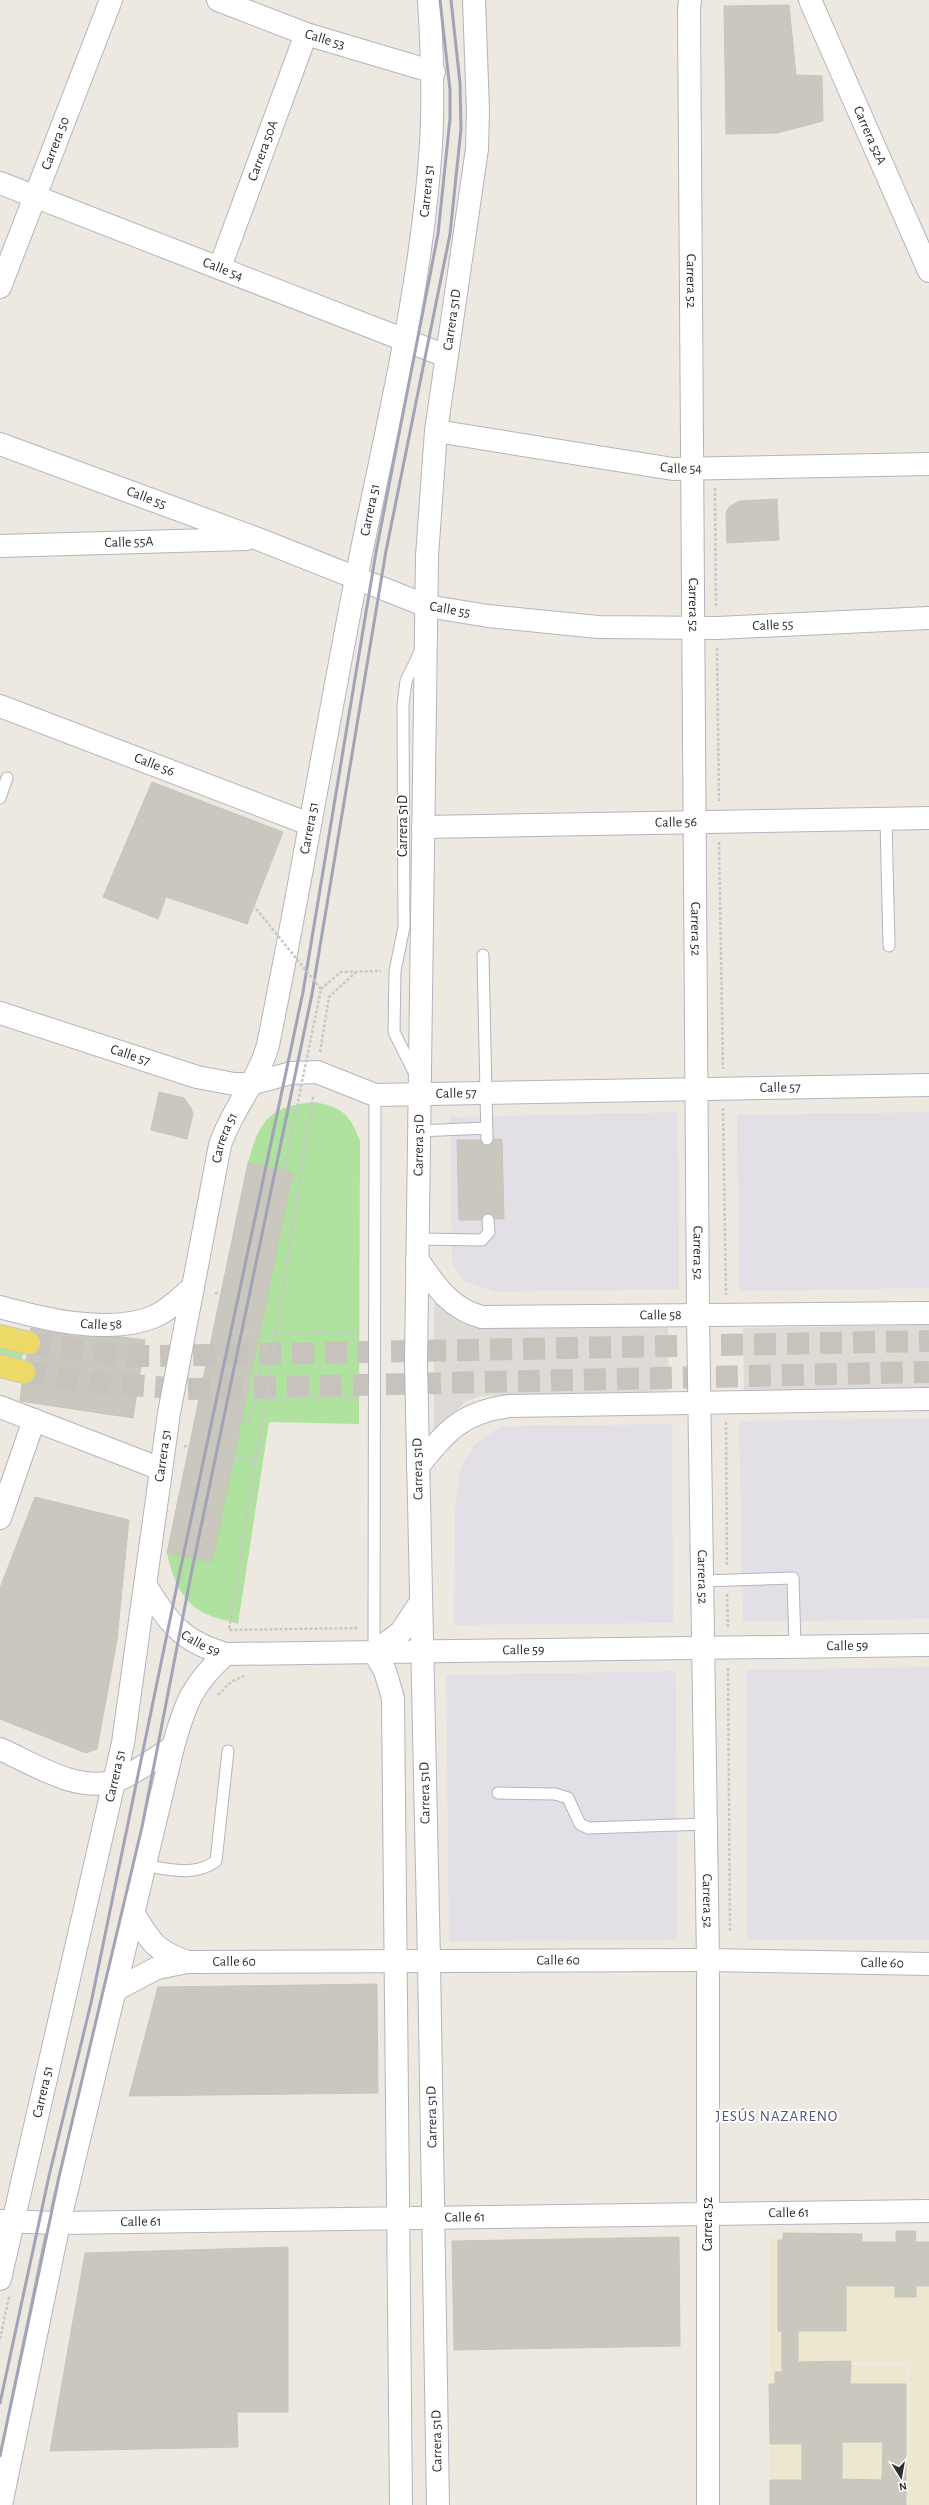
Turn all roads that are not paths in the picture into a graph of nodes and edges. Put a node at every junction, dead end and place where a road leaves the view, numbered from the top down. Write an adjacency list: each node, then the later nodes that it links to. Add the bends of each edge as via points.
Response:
1 (111, 0): 10 (main road, Carrera 50)
2 (218, 0): 7 (main road, Calle 53)
3 (429, 0): 8 (main road, Carrera 51)
4 (474, 0): 15 (main road, Carrera 51D, via 477,149)
5 (690, 0): 19 (main road, Carrera 52)
6 (810, 0): 12 (main road, Carrera 52A)
7 (306, 34): 8 (main road, Calle 53); 11 (main road, Carrera 50A)
8 (434, 72): 14 (main road, Carrera 51, via 428,187)
9 (0, 183): 10 (main road, Calle 54)
10 (34, 196): 11 (main road, Calle 54); 13 (main road, Carrera 50)
11 (220, 268): 14 (main road, Calle 54)
12 (929, 271)
13 (0, 287)
14 (404, 339): 15 (main road, Calle 54); 22 (main road, Carrera 51)
15 (446, 356): 16 (main road, Carrera 51D)
16 (436, 432): 19 (main road, Calle 54, via 644,466); 23 (main road, Carrera 51D, via 428,540)
17 (0, 444): 20 (main road, Calle 55)
18 (929, 464): 19 (main road, Calle 54)
19 (692, 468): 25 (main road, Carrera 52)
20 (258, 539): 21 (main road, Calle 55A); 22 (main road, Calle 55)
21 (0, 546)
22 (356, 578): 23 (main road, Calle 55); 33 (main road, Carrera 51)
23 (427, 606): 25 (main road, Calle 55, via 550,624); 26 (main road, Carrera 51D)
24 (929, 618): 25 (main road, Calle 55)
25 (693, 628): 32 (main road, Carrera 52)
26 (426, 640): 34 (main road, Carrera 51D); 40 (lane, Carrera 51D, via 406,681 403,705 404,927 395,971 394,1032)
27 (0, 706): 33 (main road, Calle 56)
28 (7, 778): 29 (lane)
29 (0, 798)
30 (929, 818): 31 (main road, Calle 56)
31 (886, 819): 32 (main road, Calle 56); 35 (lane)
32 (694, 822): 34 (main road, Calle 56); 41 (main road, Carrera 52)
33 (309, 824): 38 (main road, Carrera 51, via 268,1045)
34 (423, 827): 40 (main road, Carrera 51D)
35 (889, 946)
36 (483, 955): 43 (lane)
37 (0, 1013): 38 (main road, Calle 57, via 197,1077 234,1084)
38 (251, 1084): 42 (main road, Calle 57, via 291,1073 317,1072); 47 (main road, Carrera 51, via 232,1116 220,1145)
39 (929, 1085): 41 (main road, Calle 57)
40 (419, 1088): 42 (main road, Calle 57); 43 (main road, Calle 57); 44 (main road, Carrera 51D)
41 (696, 1090): 43 (main road, Calle 57); 50 (main road, Carrera 52)
42 (375, 1094): 68 (lane)
43 (487, 1094): 44 (lane, via 487,1134)
44 (418, 1131): 46 (main road, Carrera 51D)
45 (488, 1220): 46 (lane, via 489,1232 482,1240)
46 (417, 1249): 50 (main road, Calle 58, via 447,1299 469,1314 482,1317); 59 (main road, Carrera 51D)
47 (192, 1288): 48 (main road, Calle 58, via 154,1316 134,1323 117,1325 40,1316); 60 (main road, Carrera 51)
48 (0, 1307)
49 (929, 1313): 50 (main road, Calle 58)
50 (698, 1316): 56 (main road, Carrera 52)
51 (0, 1336): 52 (main road)
52 (28, 1343)
53 (0, 1366): 54 (main road)
54 (24, 1372)
55 (929, 1399): 56 (main road)
56 (699, 1403): 59 (main road, via 510,1406 490,1409 469,1416 451,1427); 62 (main road, Carrera 52)
57 (0, 1407): 58 (main road)
58 (34, 1420): 60 (main road); 61 (main road)
59 (418, 1467): 64 (main road, Carrera 51D)
60 (161, 1469): 63 (main road, Carrera 51)
61 (0, 1518)
62 (702, 1581): 66 (lane, via 794,1578); 67 (main road, Carrera 52)
63 (146, 1586): 70 (main road, Calle 59, via 164,1615 178,1631 199,1645); 74 (main road, Carrera 51, via 130,1705)
64 (420, 1603): 68 (main road, via 401,1632); 69 (main road, Carrera 51D)
65 (929, 1645): 66 (main road, Calle 59)
66 (795, 1647): 67 (main road, Calle 59)
67 (703, 1648): 69 (main road, Calle 59); 76 (main road, Carrera 52)
68 (374, 1652): 69 (main road, Calle 59); 70 (main road, Calle 59); 80 (main road, via 385,1671 393,1698)
69 (421, 1652): 81 (main road, Carrera 51D)
70 (226, 1654): 71 (main road, via 202,1677 192,1691)
71 (173, 1747): 74 (main road); 77 (main road)
72 (0, 1749): 74 (main road, via 73,1781 89,1784)
73 (228, 1751): 77 (lane, via 216,1861 207,1868 193,1872)
74 (116, 1781): 89 (main road, Carrera 51)
75 (498, 1793): 76 (lane, via 555,1794 568,1798 580,1824 588,1828)
76 (706, 1824): 79 (main road, Carrera 52)
77 (146, 1866): 78 (main road)
78 (134, 1914): 82 (main road, Calle 60, via 154,1946); 84 (main road)
79 (708, 1960): 81 (main road, Calle 60); 83 (main road, Calle 60); 86 (main road, Carrera 52)
80 (394, 1961): 81 (main road, Calle 60); 82 (main road, Calle 60); 87 (main road)
81 (429, 1961): 88 (main road, Carrera 51D)
82 (188, 1962): 84 (main road, Calle 60, via 157,1968)
83 (929, 1964)
84 (117, 1989): 90 (main road)
85 (929, 2211): 86 (main road, Calle 61)
86 (708, 2214): 88 (main road, Calle 61); 95 (main road, Carrera 52)
87 (397, 2218): 88 (main road, Calle 61); 90 (main road, Calle 61); 93 (main road)
88 (433, 2218): 94 (main road, Carrera 51D)
89 (6, 2222): 90 (main road, Calle 61); 91 (main road, Carrera 51)
90 (59, 2223): 92 (main road)
91 (0, 2279)
92 (1, 2505)
93 (401, 2505)
94 (438, 2505)
95 (708, 2505)

